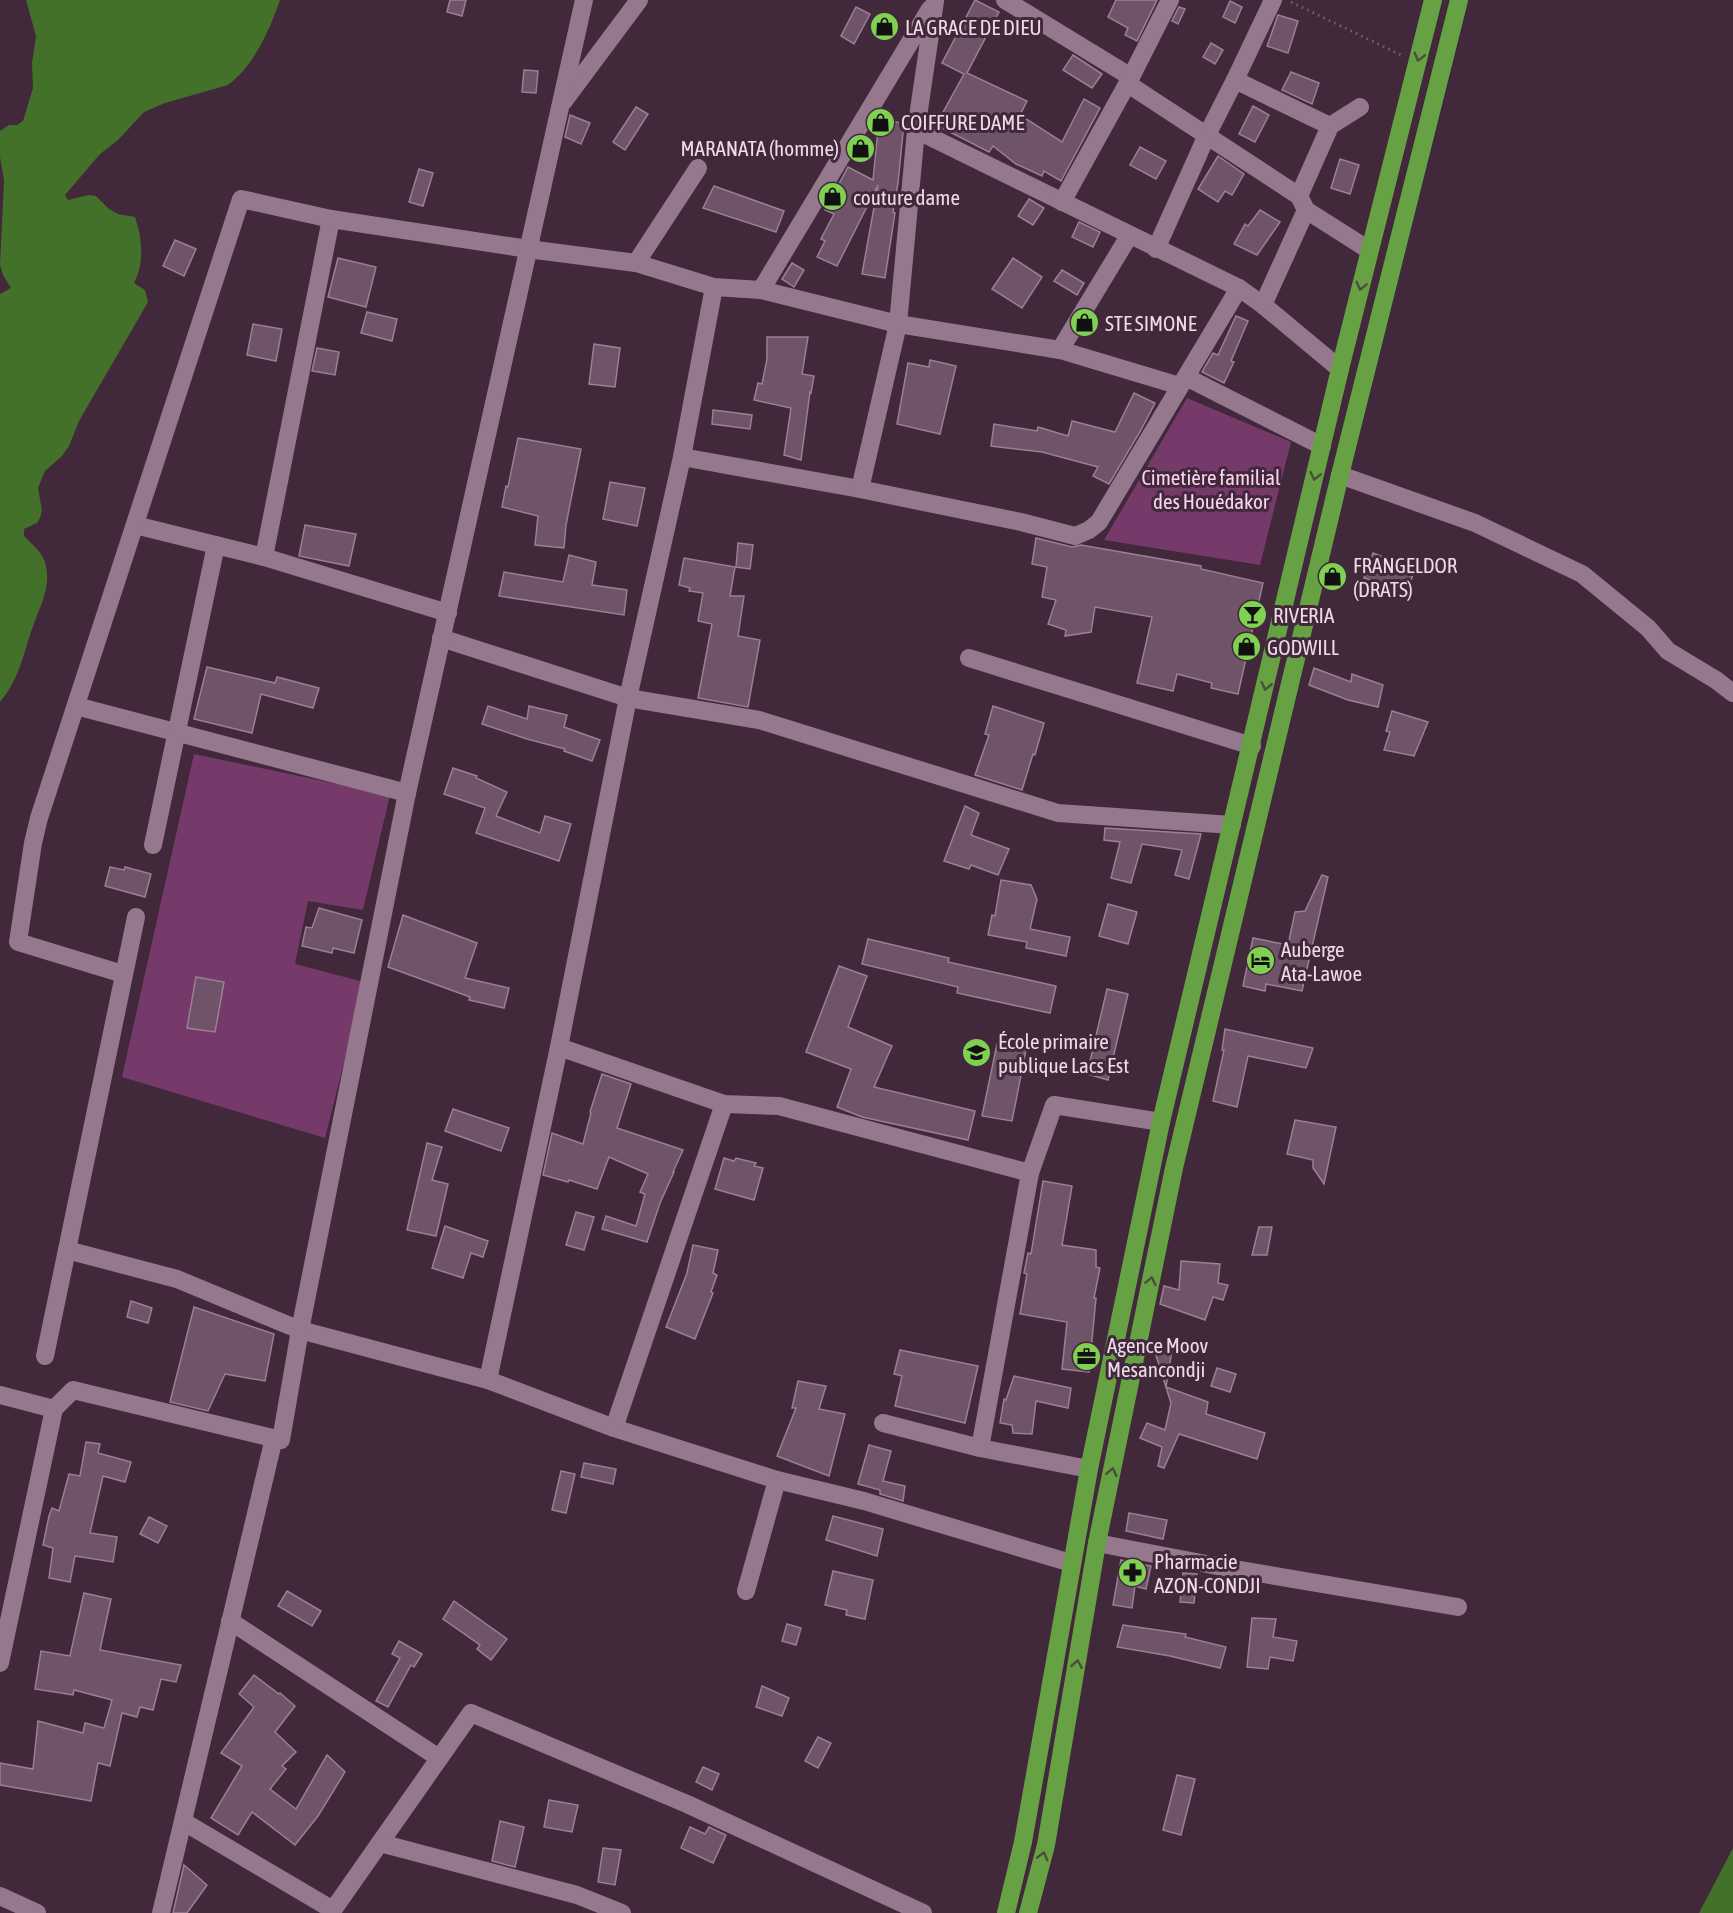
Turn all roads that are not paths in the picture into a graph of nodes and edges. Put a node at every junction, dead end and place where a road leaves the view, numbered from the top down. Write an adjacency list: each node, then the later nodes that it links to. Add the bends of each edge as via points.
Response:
1 (584, 0): 12 (street)
2 (639, 0): 12 (street)
3 (935, 0): 14 (street); 27 (street)
4 (1170, 0): 9 (street)
5 (1273, 0): 10 (street)
6 (1433, 0): 23 (highway, one-way to 23)
7 (1459, 0): 35 (highway)
8 (1014, 2): 9 (street)
9 (1130, 80): 15 (street); 17 (street)
10 (1235, 80): 13 (street); 15 (street)
11 (1360, 107): 13 (street)
12 (559, 108): 21 (street)
13 (1330, 126): 18 (street)
14 (916, 130): 17 (street); 29 (street)
15 (1207, 135): 18 (street); 22 (street)
16 (698, 168): 24 (street)
17 (1062, 202): 20 (street)
18 (1303, 203): 23 (street); 28 (street)
19 (331, 219): 21 (street); 37 (street, via 241,200); 39 (street)
20 (1129, 236): 22 (street); 30 (street)
21 (528, 249): 24 (street); 40 (street)
22 (1156, 249): 26 (street)
23 (1370, 250): 31 (highway, one-way to 31)
24 (636, 262): 25 (street)
25 (714, 286): 27 (street); 34 (street)
26 (1239, 288): 28 (street); 32 (street)
27 (761, 290): 29 (street)
28 (1263, 305): 31 (street)
29 (898, 324): 30 (street); 36 (street)
30 (1060, 350): 32 (street)
31 (1340, 369): 33 (highway)
32 (1183, 381): 33 (street); 36 (street, via 1100,522 1075,536)
33 (1322, 446): 47 (highway, one-way to 47)
34 (682, 457): 36 (street); 44 (street)
35 (1340, 475): 43 (street, via 1474,523 1582,574 1648,628 1668,651); 69 (highway, one-way to 35, via 1174,1168)
36 (860, 489)
37 (135, 525): 38 (street); 45 (street)
38 (216, 545): 39 (street); 46 (street)
39 (264, 557): 40 (street)
40 (448, 613): 41 (street)
41 (441, 638): 44 (street); 48 (street)
42 (969, 658): 47 (street)
43 (1733, 693)
44 (628, 698): 49 (street, via 759,720 1058,813); 53 (street)
45 (76, 706): 46 (street); 52 (street, via 37,826 18,942)
46 (177, 732): 48 (street); 50 (street)
47 (1252, 746): 49 (highway)
48 (406, 793): 58 (street)
49 (1232, 825): 55 (highway)
50 (153, 845)
51 (136, 916): 52 (street)
52 (123, 974): 57 (street)
53 (559, 1047): 54 (street); 60 (street)
54 (724, 1104): 56 (street, via 779,1106); 64 (street)
55 (1161, 1122): 56 (street, via 1054,1105); 67 (highway)
56 (1030, 1173): 66 (street)
57 (67, 1250): 58 (street, via 177,1279); 59 (street)
58 (300, 1330): 60 (street); 65 (street, via 281,1440)
59 (45, 1356)
60 (488, 1380): 64 (street)
61 (0, 1395): 62 (street)
62 (54, 1408): 65 (street, via 74,1390); 74 (street)
63 (883, 1423): 66 (street)
64 (614, 1428): 68 (street)
65 (274, 1438): 73 (street)
66 (980, 1448): 67 (street)
67 (1089, 1469): 70 (highway)
68 (777, 1480): 70 (street, via 864,1501); 71 (street)
69 (1097, 1543): 72 (street); 85 (highway, one-way to 69, via 1046,1845)
70 (1071, 1563): 84 (highway, via 1023,1842)
71 (746, 1591)
72 (1458, 1607)
73 (230, 1621): 76 (street); 77 (street)
74 (4, 1624): 75 (street)
75 (0, 1664)
76 (440, 1758): 78 (street); 83 (street, via 471,1713 687,1804)
77 (184, 1822): 78 (street, via 333,1910); 81 (street)
78 (380, 1843): 82 (street, via 577,1895)
79 (0, 1896): 80 (street)
80 (37, 1913)
81 (161, 1913)
82 (622, 1913)
83 (923, 1913)
84 (1006, 1913)
85 (1028, 1913)

